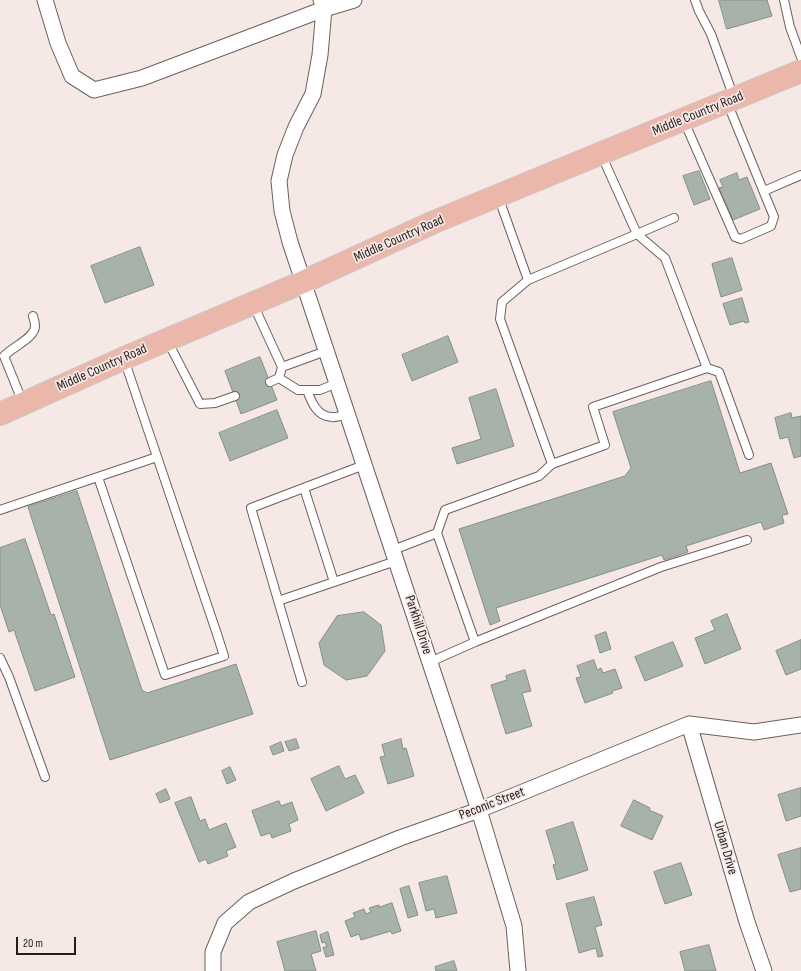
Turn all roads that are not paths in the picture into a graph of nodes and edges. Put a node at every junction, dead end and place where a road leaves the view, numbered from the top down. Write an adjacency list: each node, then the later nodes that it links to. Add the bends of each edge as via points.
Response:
1 (45, 0): 5 (street, via 58,43 72,76 94,90 142,78)
2 (354, 0): 5 (street)
3 (695, 0): 8 (lane, via 711,34)
4 (784, 0): 6 (lane)
5 (323, 4): 17 (street, Parkhill Drive, via 320,55 312,94 285,155 280,181 282,211)
6 (801, 57)
7 (801, 71): 8 (main road, Middle Country Road)
8 (730, 100): 9 (main road, Middle Country Road); 12 (lane)
9 (683, 120): 10 (main road, Middle Country Road); 12 (lane, via 735,237 741,239 771,226 774,217)
10 (601, 154): 13 (main road, Middle Country Road); 15 (lane)
11 (801, 175): 12 (lane)
12 (764, 191)
13 (498, 196): 16 (lane); 17 (main road, Middle Country Road, via 434,222)
14 (674, 218): 15 (lane)
15 (637, 234): 16 (lane); 24 (lane, via 665,258)
16 (528, 280): 35 (lane, via 502,302 500,319)
17 (303, 282): 18 (main road, Middle Country Road); 21 (street, Parkhill Drive)
18 (253, 303): 20 (main road, Middle Country Road); 23 (lane)
19 (33, 316): 30 (lane, via 33,332 4,356)
20 (167, 340): 22 (main road, Middle Country Road); 29 (lane, via 200,404 215,404)
21 (326, 351): 23 (lane); 27 (street, Parkhill Drive)
22 (123, 358): 30 (main road, Middle Country Road); 34 (lane)
23 (282, 366): 25 (lane)
24 (706, 368): 33 (lane, via 719,372); 35 (lane, via 593,407 605,445)
25 (279, 378): 26 (lane); 28 (lane, via 298,390)
26 (270, 382)
27 (337, 383): 28 (lane, via 320,390); 32 (street, Parkhill Drive)
28 (307, 390): 32 (lane, via 316,409 324,415 331,418)
29 (235, 396)
30 (23, 404): 31 (main road, Middle Country Road)
31 (0, 414)
32 (347, 414): 36 (street, Parkhill Drive)
33 (749, 455)
34 (157, 457): 37 (lane); 37 (lane, via 224,656 165,675)
35 (552, 464): 40 (lane, via 539,476 445,510)
36 (364, 465): 38 (lane); 42 (street, Parkhill Drive)
37 (98, 477): 39 (lane)
38 (304, 488): 43 (lane); 44 (lane, via 251,508)
39 (0, 510)
40 (437, 533): 42 (lane); 45 (lane)
41 (747, 540): 45 (lane, via 661,567)
42 (395, 555): 43 (lane); 47 (street, Parkhill Drive)
43 (334, 582): 44 (lane)
44 (278, 601): 48 (lane)
45 (475, 642): 47 (lane)
46 (0, 658): 51 (lane)
47 (430, 662): 52 (street, Parkhill Drive)
48 (302, 682)
49 (689, 724): 50 (street, Peconic Street, via 754,732); 52 (street, Peconic Street); 55 (street, Urban Drive, via 747,922)
50 (801, 724)
51 (45, 777)
52 (479, 810): 53 (street, Peconic Street, via 400,838 249,902 225,923 213,952); 54 (street, Parkhill Drive, via 514,926)
53 (213, 971)
54 (518, 971)
55 (764, 971)

